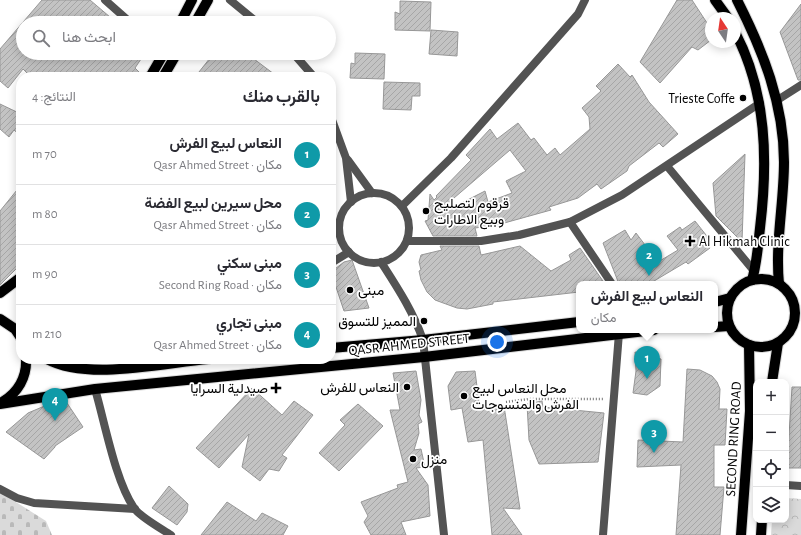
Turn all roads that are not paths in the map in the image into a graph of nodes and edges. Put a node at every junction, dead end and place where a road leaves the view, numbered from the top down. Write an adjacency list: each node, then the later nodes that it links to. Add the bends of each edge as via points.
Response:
1 (105, 0): 9 (street)
2 (192, 0): 10 (main road)
3 (208, 0): 11 (main road)
4 (230, 0): 12 (street)
5 (585, 0): 28 (street, via 578,14 456,152)
6 (715, 0): 8 (main road)
7 (737, 0): 21 (main road, via 764,57)
8 (724, 12)
9 (123, 16)
10 (184, 16)
11 (199, 16)
12 (249, 16)
13 (741, 46): 22 (main road, via 752,72)
14 (160, 60): 17 (main road)
15 (173, 60): 18 (main road)
16 (300, 60): 19 (street)
17 (153, 72)
18 (166, 72)
19 (310, 72)
20 (800, 88): 21 (street)
21 (776, 101): 37 (main road, via 784,162 778,256)
22 (760, 104): 25 (street); 34 (main road, via 764,134 764,171 762,211)
23 (336, 131): 24 (street)
24 (346, 158): 26 (street); 27 (street)
25 (666, 166): 29 (street, via 622,195); 34 (street)
26 (372, 193): 27 (street); 28 (street, via 388,196)
27 (351, 202): 31 (street, via 344,210 339,232)
28 (402, 206): 30 (street, via 409,228)
29 (570, 222): 30 (street, via 520,235 481,241); 36 (street)
30 (407, 241): 33 (street, via 392,258)
31 (349, 252): 32 (street); 33 (street, via 359,259)
32 (336, 260)
33 (381, 262): 50 (street, via 403,297)
34 (753, 275): 37 (main road); 41 (main road, via 739,286)
35 (16, 281): 38 (main road)
36 (610, 281)
37 (779, 284): 39 (main road)
38 (0, 293)
39 (789, 293): 40 (main road); 45 (main road, via 795,305)
40 (801, 293)
41 (730, 298): 42 (main road); 47 (main road, via 726,312)
42 (718, 301)
43 (0, 319): 48 (main road)
44 (576, 322): 50 (main road, QASR AHMED STREET)
45 (797, 324): 51 (main road)
46 (718, 326): 47 (main road)
47 (729, 326): 52 (main road, via 737,338)
48 (16, 330)
49 (619, 333): 54 (main road, QASR AHMED STREET); 68 (street)
50 (423, 340): 53 (main road, QASR AHMED STREET); 54 (street)
51 (778, 343): 52 (main road, via 761,347); 58 (main road)
52 (749, 345): 69 (main road, SECOND RING ROAD, via 750,411)
53 (336, 348)
54 (424, 357): 59 (main road, QASR AHMED STREET); 67 (street)
55 (26, 364): 60 (main road, via 20,385 12,395)
56 (61, 364): 57 (main road, via 72,368 104,370)
57 (151, 364)
58 (772, 379)
59 (95, 389): 60 (main road, QASR AHMED STREET); 64 (street, via 119,475)
60 (0, 403)
61 (789, 485): 62 (street)
62 (801, 486)
63 (0, 489): 64 (street, via 34,503)
64 (135, 509): 66 (street)
65 (762, 523): 70 (main road)
66 (171, 535)
67 (444, 535)
68 (603, 535)
69 (741, 535)
70 (761, 535)

